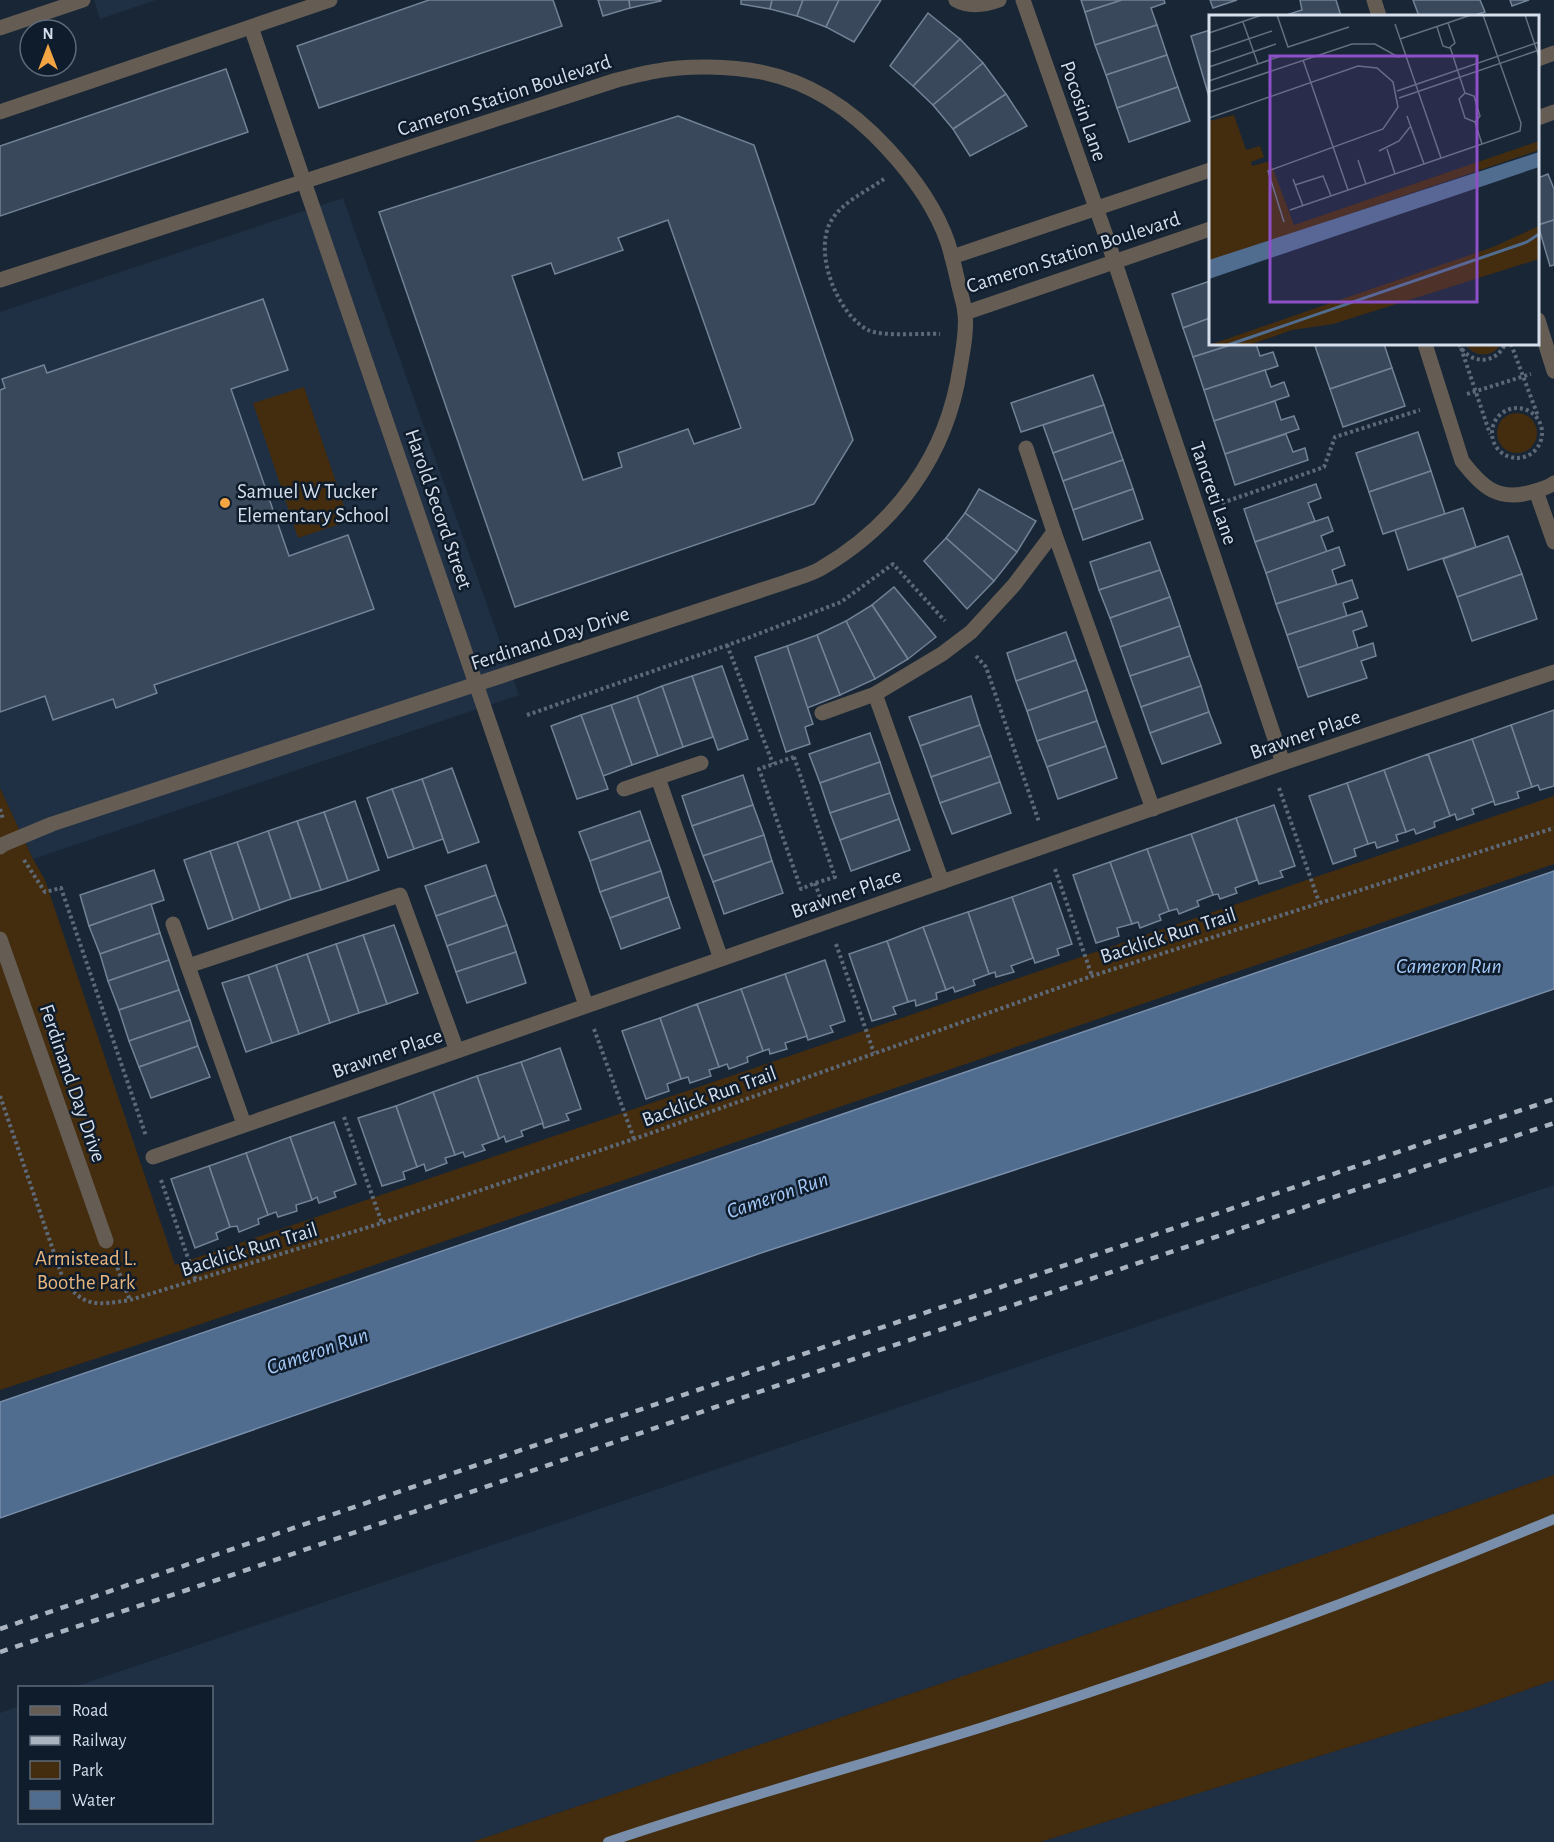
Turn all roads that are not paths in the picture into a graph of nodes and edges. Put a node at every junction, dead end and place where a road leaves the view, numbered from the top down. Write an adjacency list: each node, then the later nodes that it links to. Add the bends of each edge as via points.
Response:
1 (83, 0): 9 (street)
2 (330, 0): 8 (street)
3 (957, 0): 4 (street, via 973,5)
4 (999, 0)
5 (1023, 0): 17 (street, Pocosin Lane)
6 (1374, 0): 7 (street)
7 (1379, 15)
8 (251, 27): 12 (street); 16 (street, Harold Secord Street)
9 (0, 28)
10 (1554, 53): 11 (street)
11 (1539, 59)
12 (0, 112)
13 (1554, 112): 14 (street)
14 (1539, 117)
15 (1209, 170): 17 (street, Cameron Station Boulevard)
16 (304, 181): 20 (street, Cameron Station Boulevard, via 659,70 763,72 835,102 867,126 921,190); 22 (street, Cameron Station Boulevard); 33 (street, Harold Secord Street)
17 (1096, 208): 19 (street, Pocosin Lane); 20 (street, Cameron Station Boulevard)
18 (1209, 229): 21 (street, Cameron Station Boulevard)
19 (1106, 236): 21 (street, Tancreti Lane)
20 (952, 257): 23 (street, Cameron Station Boulevard)
21 (1114, 262): 23 (street, Cameron Station Boulevard); 37 (street, Tancreti Lane)
22 (0, 280)
23 (965, 313): 33 (street, Ferdinand Day Drive, via 958,381 934,452 913,487 887,518 850,549 818,570 786,582)
24 (1539, 323): 26 (street)
25 (1425, 345): 29 (street, via 1462,461 1473,476 1500,494 1518,496)
26 (1553, 369)
27 (1026, 448): 30 (street)
28 (1554, 483): 29 (street)
29 (1536, 491): 31 (street)
30 (1054, 532): 34 (street, via 971,633); 40 (street)
31 (1554, 542)
32 (1554, 672): 37 (street, Brawner Place)
33 (476, 685): 41 (street, Ferdinand Day Drive, via 61,821); 47 (street, Harold Secord Street)
34 (875, 694): 35 (street); 42 (street)
35 (822, 713)
36 (701, 763): 38 (street)
37 (1278, 765): 40 (street, Brawner Place)
38 (658, 778): 39 (street); 45 (street)
39 (624, 789)
40 (1153, 808): 42 (street, Brawner Place)
41 (6, 844)
42 (942, 882): 45 (street, Brawner Place)
43 (173, 924): 46 (street)
44 (0, 939): 51 (street, Ferdinand Day Drive)
45 (721, 959): 47 (street, Brawner Place)
46 (188, 966): 48 (street, via 400,895); 49 (street)
47 (586, 1005): 48 (street, Brawner Place)
48 (457, 1051): 49 (street, Brawner Place)
49 (244, 1124): 50 (street, Brawner Place)
50 (153, 1157)
51 (106, 1241)

